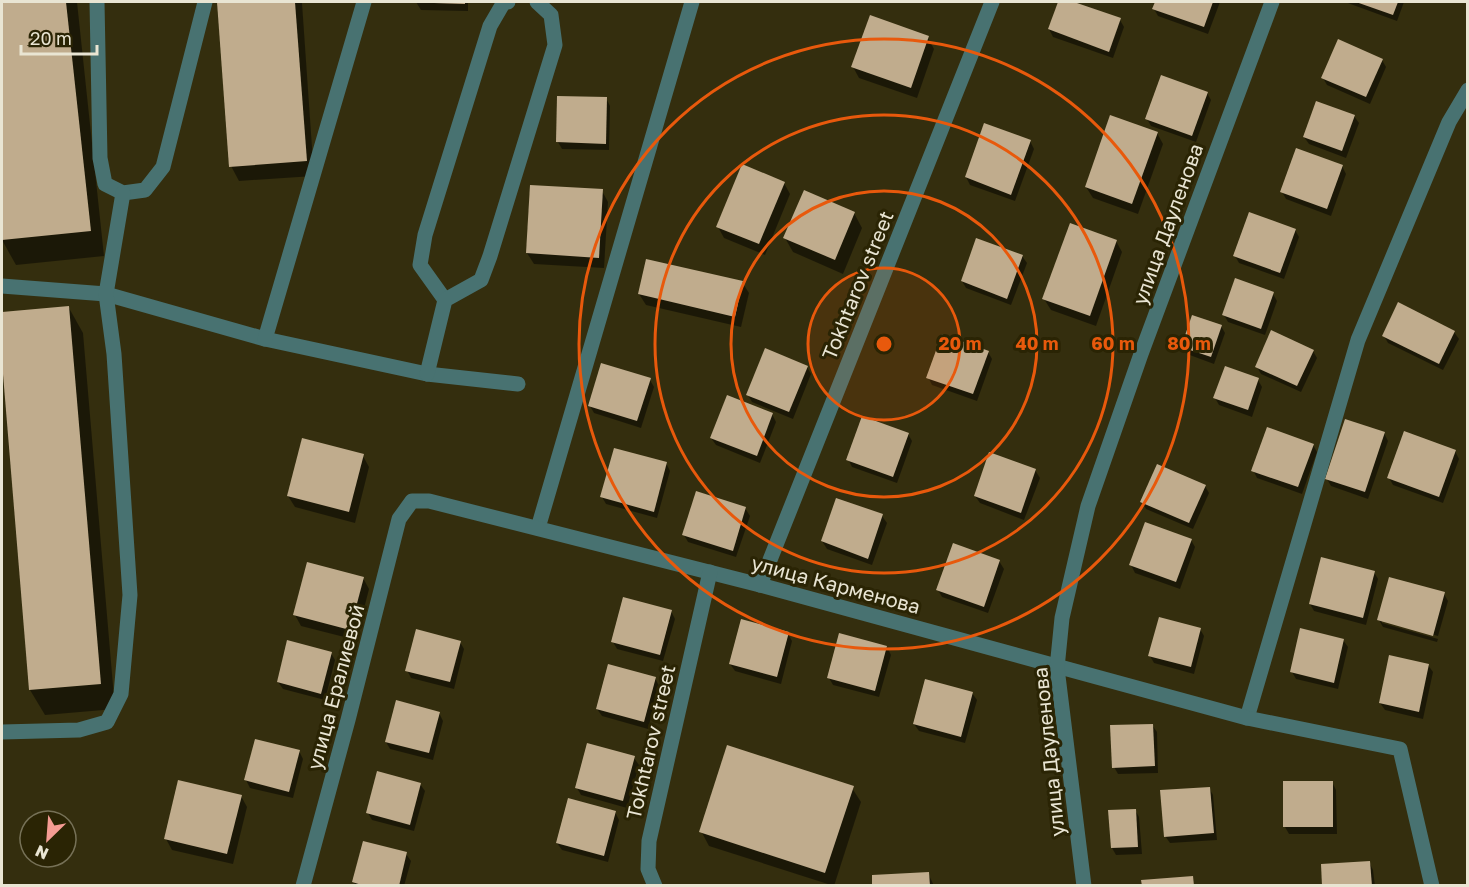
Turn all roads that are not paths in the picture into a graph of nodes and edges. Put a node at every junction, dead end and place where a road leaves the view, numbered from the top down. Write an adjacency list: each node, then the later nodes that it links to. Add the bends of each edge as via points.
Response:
1 (96, 2): 10 (street, via 100,158 105,184)
2 (205, 2): 10 (street, via 163,166 145,190)
3 (364, 2): 14 (street)
4 (508, 2): 13 (street, via 504,2 490,26 425,235 420,265)
5 (537, 2): 13 (street, via 551,15 555,45 494,245 481,280)
6 (692, 2): 18 (street)
7 (992, 2): 20 (street, Tokhtarov street)
8 (1272, 2): 21 (street, улица Дауленова, via 1088,506 1062,618)
9 (1467, 90): 22 (street, via 1449,122 1358,340)
10 (123, 194): 12 (street)
11 (2, 286): 12 (street)
12 (106, 294): 14 (street); 23 (street, via 114,354 130,595 121,694 107,722 78,730)
13 (445, 300): 15 (street)
14 (265, 339): 15 (street)
15 (427, 374): 16 (street)
16 (518, 384)
17 (412, 501): 18 (street, улица Карменова, via 429,501); 24 (street, улица Ералиевой, via 399,519)
18 (538, 528): 19 (street, улица Карменова)
19 (710, 572): 20 (street, улица Карменова); 25 (street, Tokhtarov street, via 649,841 648,869)
20 (760, 585): 21 (street, улица Карменова)
21 (1057, 668): 22 (street, улица Карменова); 26 (street, улица Дауленова)
22 (1247, 718): 27 (street, улица Карменова, via 1400,750)
23 (2, 732)
24 (303, 885)
25 (655, 885)
26 (1084, 885)
27 (1432, 885)

